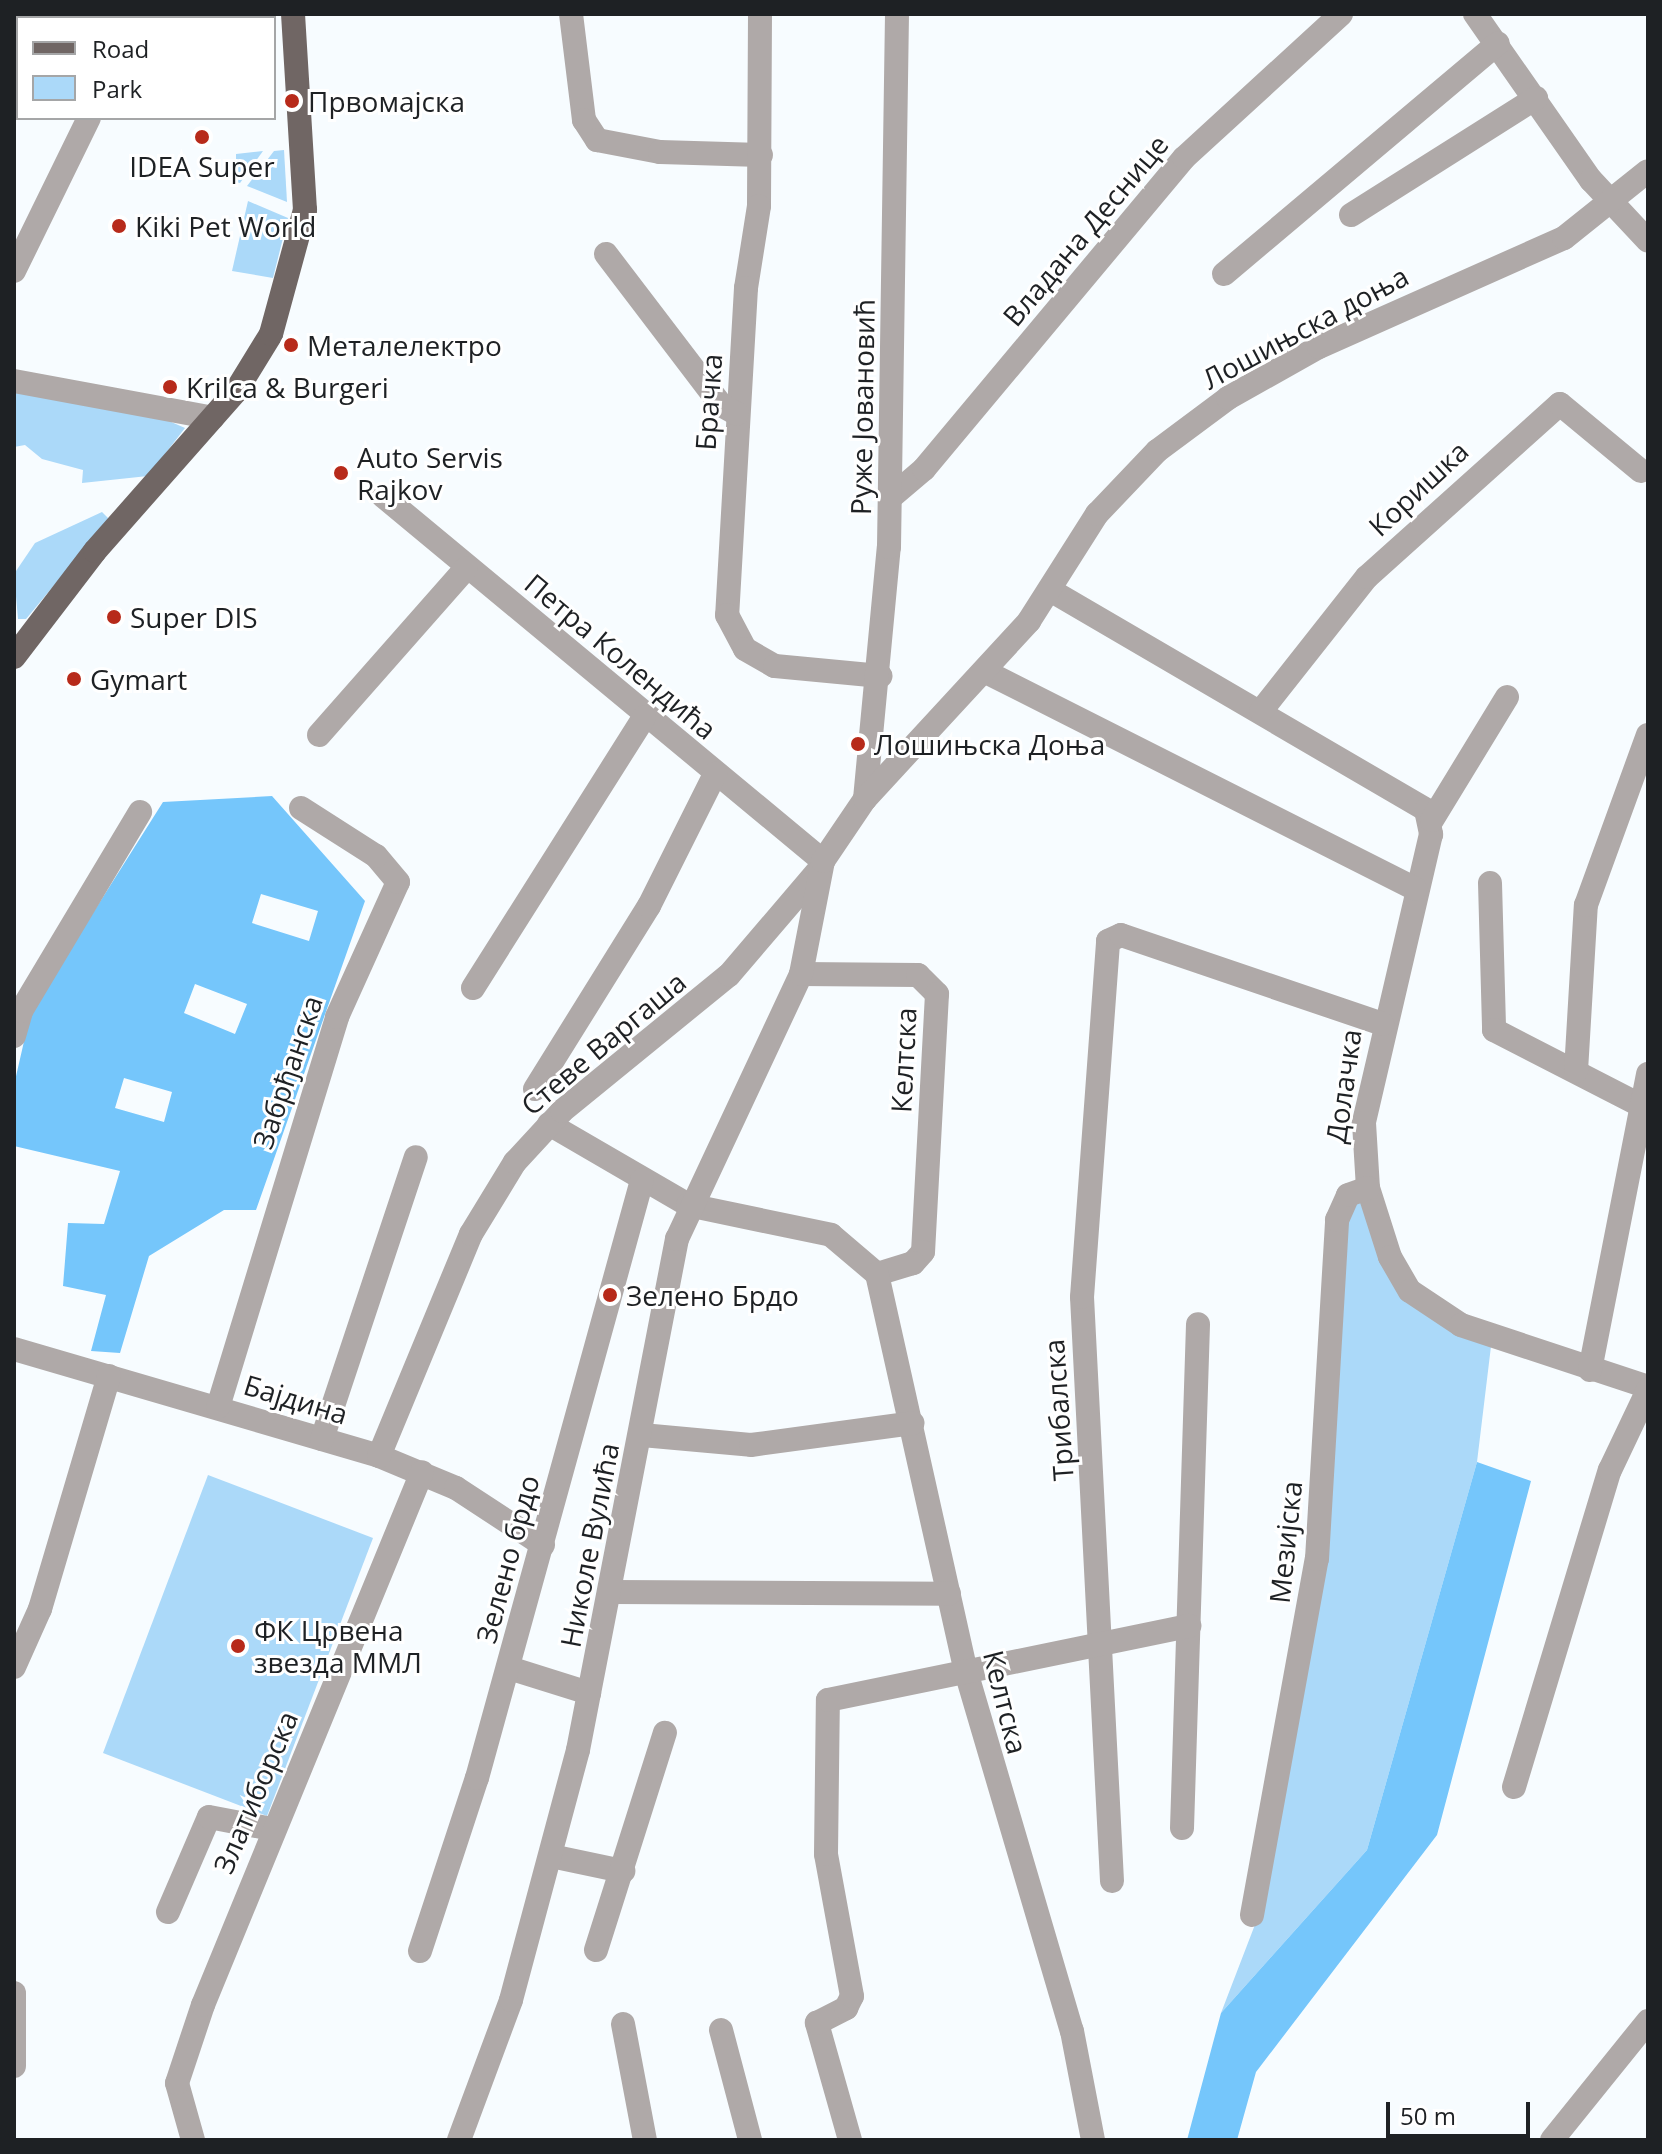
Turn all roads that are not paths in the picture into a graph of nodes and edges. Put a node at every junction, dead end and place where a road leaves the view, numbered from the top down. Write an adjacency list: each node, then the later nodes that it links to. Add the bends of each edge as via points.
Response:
1 (293, 14): 20 (main road, via 305,180 301,242 265,347)
2 (571, 14): 10 (street, via 584,120 597,140 660,152)
3 (760, 14): 10 (street, Брачка)
4 (897, 14): 23 (street, Руже Јовановић)
5 (1341, 14): 23 (street, Владана Деснице, via 1184,158 924,469)
6 (1475, 14): 7 (street)
7 (1498, 43): 8 (street); 17 (street)
8 (1536, 98): 12 (street); 13 (street)
9 (89, 123): 16 (street)
10 (761, 155): 19 (street, Брачка)
11 (1648, 171): 12 (street, Лошињска доња)
12 (1610, 205): 14 (street); 25 (street, Лошињска доња, via 1564,238 1363,326 1199,418 1112,497)
13 (1351, 215)
14 (1648, 241)
15 (606, 254): 19 (street, via 721,405)
16 (14, 271)
17 (1224, 274)
18 (14, 381): 20 (street)
19 (737, 414): 28 (street, Брачка, via 725,601 738,638 775,666)
20 (213, 418): 26 (main road, via 95,551)
21 (1641, 471): 30 (street, Коришка, via 1560,404 1367,577)
22 (383, 496): 24 (street, Петра Колендића)
23 (890, 498): 28 (street, Руже Јовановић)
24 (466, 568): 31 (street, Петра Колендића); 32 (street)
25 (1050, 590): 27 (street, Лошињска доња); 30 (street)
26 (14, 657)
27 (984, 671): 35 (street); 41 (street)
28 (881, 676): 35 (street, Руже Јовановић)
29 (1507, 697): 38 (street, Долачка)
30 (1261, 711): 38 (street, via 1418,803)
31 (644, 717): 34 (street, Петра Колендића); 43 (street)
32 (319, 735)
33 (1648, 735): 46 (street, via 1586,905)
34 (715, 774): 39 (street, Петра Колендића); 48 (street, via 649,906)
35 (865, 799): 39 (street)
36 (301, 808): 61 (street, Забрђанска, via 376,856 398,882 337,1017)
37 (140, 812): 45 (street, via 21,1011)
38 (1432, 820): 41 (street, Долачка)
39 (820, 866): 42 (street); 50 (street, Стеве Варгаша, via 729,975)
40 (1490, 883): 46 (street, via 1489,1020 1501,1038)
41 (1415, 889): 44 (street, Долачка)
42 (801, 974): 54 (street, Николе Вулића); 55 (street, Келтска, via 918,975 937,994 923,1252 913,1263)
43 (473, 988)
44 (1382, 1024): 53 (street, Долачка, via 1364,1123); 71 (street, Трибалска, via 1112,937 1082,1297)
45 (14, 1036)
46 (1576, 1071): 49 (street)
47 (1648, 1074): 49 (street)
48 (535, 1089)
49 (1646, 1109): 58 (street)
50 (549, 1124): 52 (street); 65 (street, Стеве Варгаша, via 477,1221)
51 (416, 1157): 64 (street)
52 (642, 1180): 54 (street); 67 (street, Зелено брдо)
53 (1368, 1188): 58 (street, Долачка, via 1390,1257 1421,1302 1492,1338); 84 (street, Мезијска, via 1348,1195 1337,1220 1317,1559)
54 (688, 1205): 55 (street, via 816,1229 859,1252); 63 (street, Николе Вулића, via 665,1283)
55 (877, 1274): 62 (street, Келтска)
56 (1198, 1324): 70 (street)
57 (14, 1350): 59 (street, Бајдина)
58 (1590, 1370): 60 (street, Долачка)
59 (109, 1376): 61 (street, Бајдина); 72 (street, via 40,1609)
60 (1648, 1389): 77 (street, Долачка, via 1610,1470)
61 (218, 1407): 64 (street, Бајдина)
62 (913, 1423): 63 (street, via 751,1445); 69 (street, Келтска)
63 (642, 1435): 68 (street, Николе Вулића)
64 (322, 1439): 65 (street, Бајдина)
65 (379, 1456): 66 (street, Бајдина)
66 (422, 1472): 67 (street, Бајдина); 79 (street, Златиборска)
67 (543, 1545): 73 (street, Зелено брдо)
68 (613, 1592): 69 (street); 75 (street, Николе Вулића)
69 (949, 1594): 74 (street, Келтска)
70 (1190, 1626): 71 (street); 78 (street)
71 (1104, 1642): 74 (street); 82 (street, Трибалска)
72 (14, 1667)
73 (509, 1668): 75 (street); 86 (street, Зелено брдо)
74 (967, 1675): 96 (street, via 845,1693 825,1706 826,1854 852,1996 846,2008 817,2023); 97 (street, Келтска, via 1072,2031)
75 (589, 1693): 80 (street, Николе Вулића)
76 (665, 1733): 81 (street)
77 (1514, 1787)
78 (1182, 1828)
79 (272, 1829): 83 (street, via 209,1817); 92 (street, Златиборска, via 177,2083)
80 (551, 1856): 81 (street); 93 (street, Николе Вулића, via 511,2000)
81 (623, 1871): 85 (street)
82 (1112, 1881)
83 (168, 1912)
84 (1252, 1915)
85 (596, 1950)
86 (420, 1951)
87 (14, 1993): 91 (street)
88 (1648, 2021): 98 (street)
89 (623, 2024): 94 (street)
90 (721, 2030): 95 (street)
91 (14, 2066)
92 (193, 2140)
93 (459, 2140)
94 (645, 2140)
95 (750, 2140)
96 (850, 2140)
97 (1093, 2140)
98 (1552, 2140)

